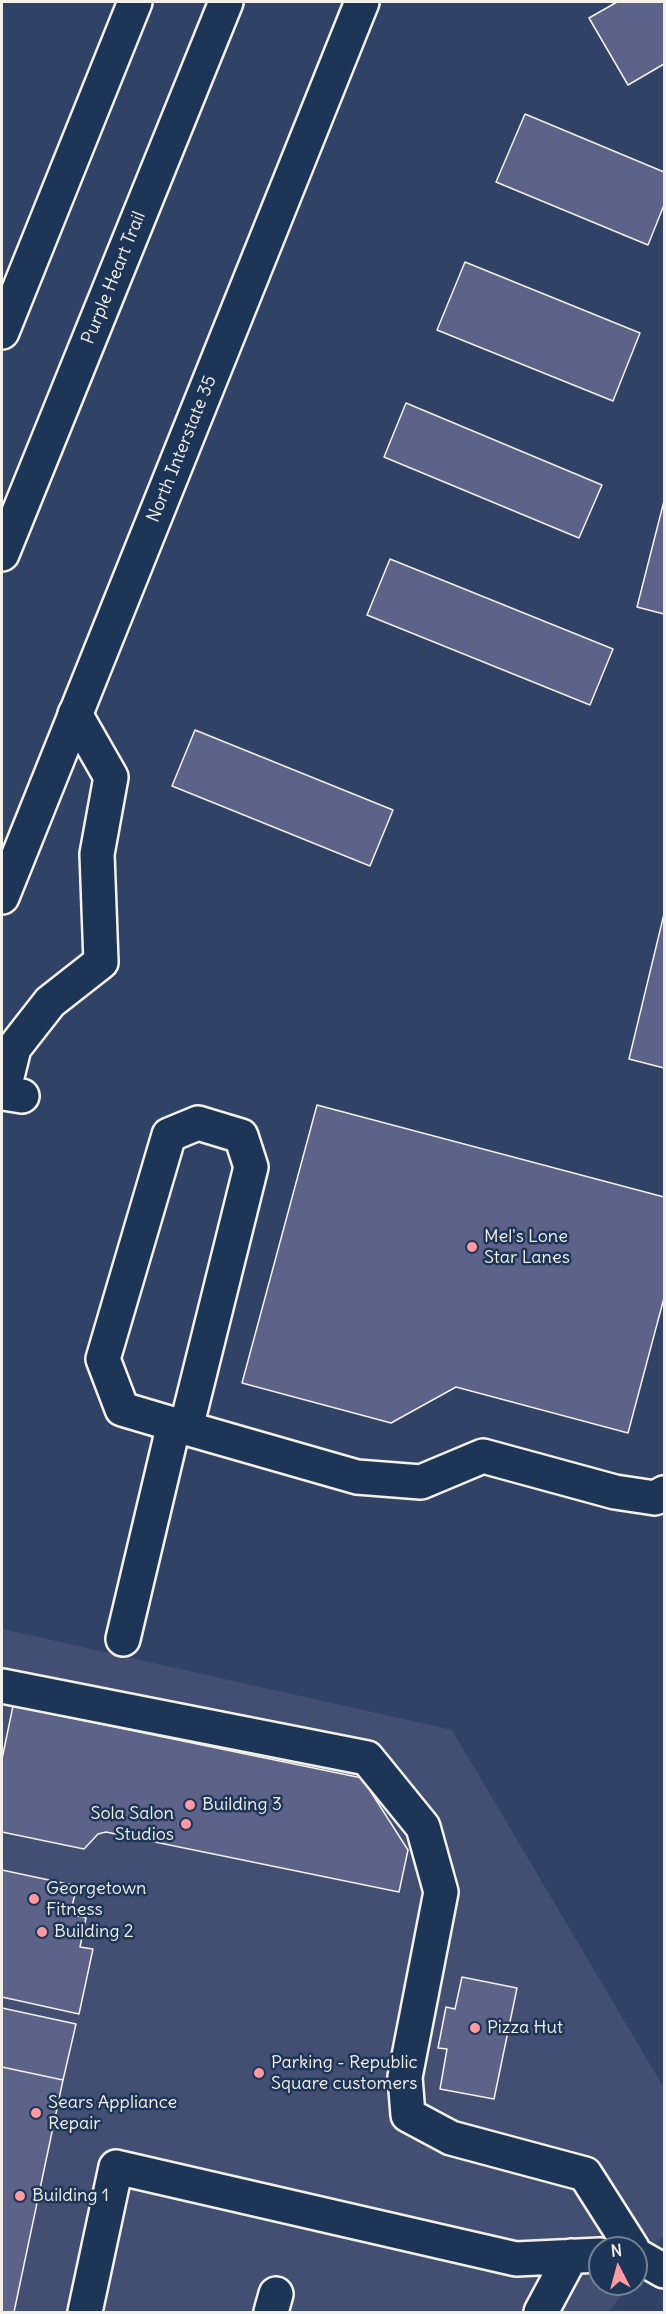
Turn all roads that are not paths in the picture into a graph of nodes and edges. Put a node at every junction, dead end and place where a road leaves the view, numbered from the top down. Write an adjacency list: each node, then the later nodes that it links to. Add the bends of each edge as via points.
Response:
1 (135, 2): 4 (main road)
2 (226, 2): 7 (main road, Purple Heart Trail)
3 (362, 2): 8 (main road, North Interstate 35)
4 (27, 271): 5 (main road); 6 (main road)
5 (2, 303)
6 (2, 332)
7 (2, 554)
8 (75, 714): 9 (main road, North Interstate 35); 10 (main road, via 111,777 97,854 101,962 50,1002 14,1048 3,1093)
9 (2, 897)
10 (22, 1096)
11 (180, 1426): 11 (main road, via 122,1409 103,1359 169,1135 198,1122 241,1136 250,1167); 12 (main road, via 357,1477 421,1482 483,1456 615,1492 655,1498); 13 (main road)
12 (664, 1493)
13 (123, 1639)
14 (2, 1686): 15 (main road, via 367,1758 423,1827 441,1892 405,2077 408,2115 451,2138 585,2174)
15 (624, 2236)
16 (586, 2256): 19 (main road, via 516,2259 116,2167); 20 (main road)
17 (648, 2262): 18 (main road)
18 (664, 2271)
19 (85, 2313)
20 (541, 2313)

